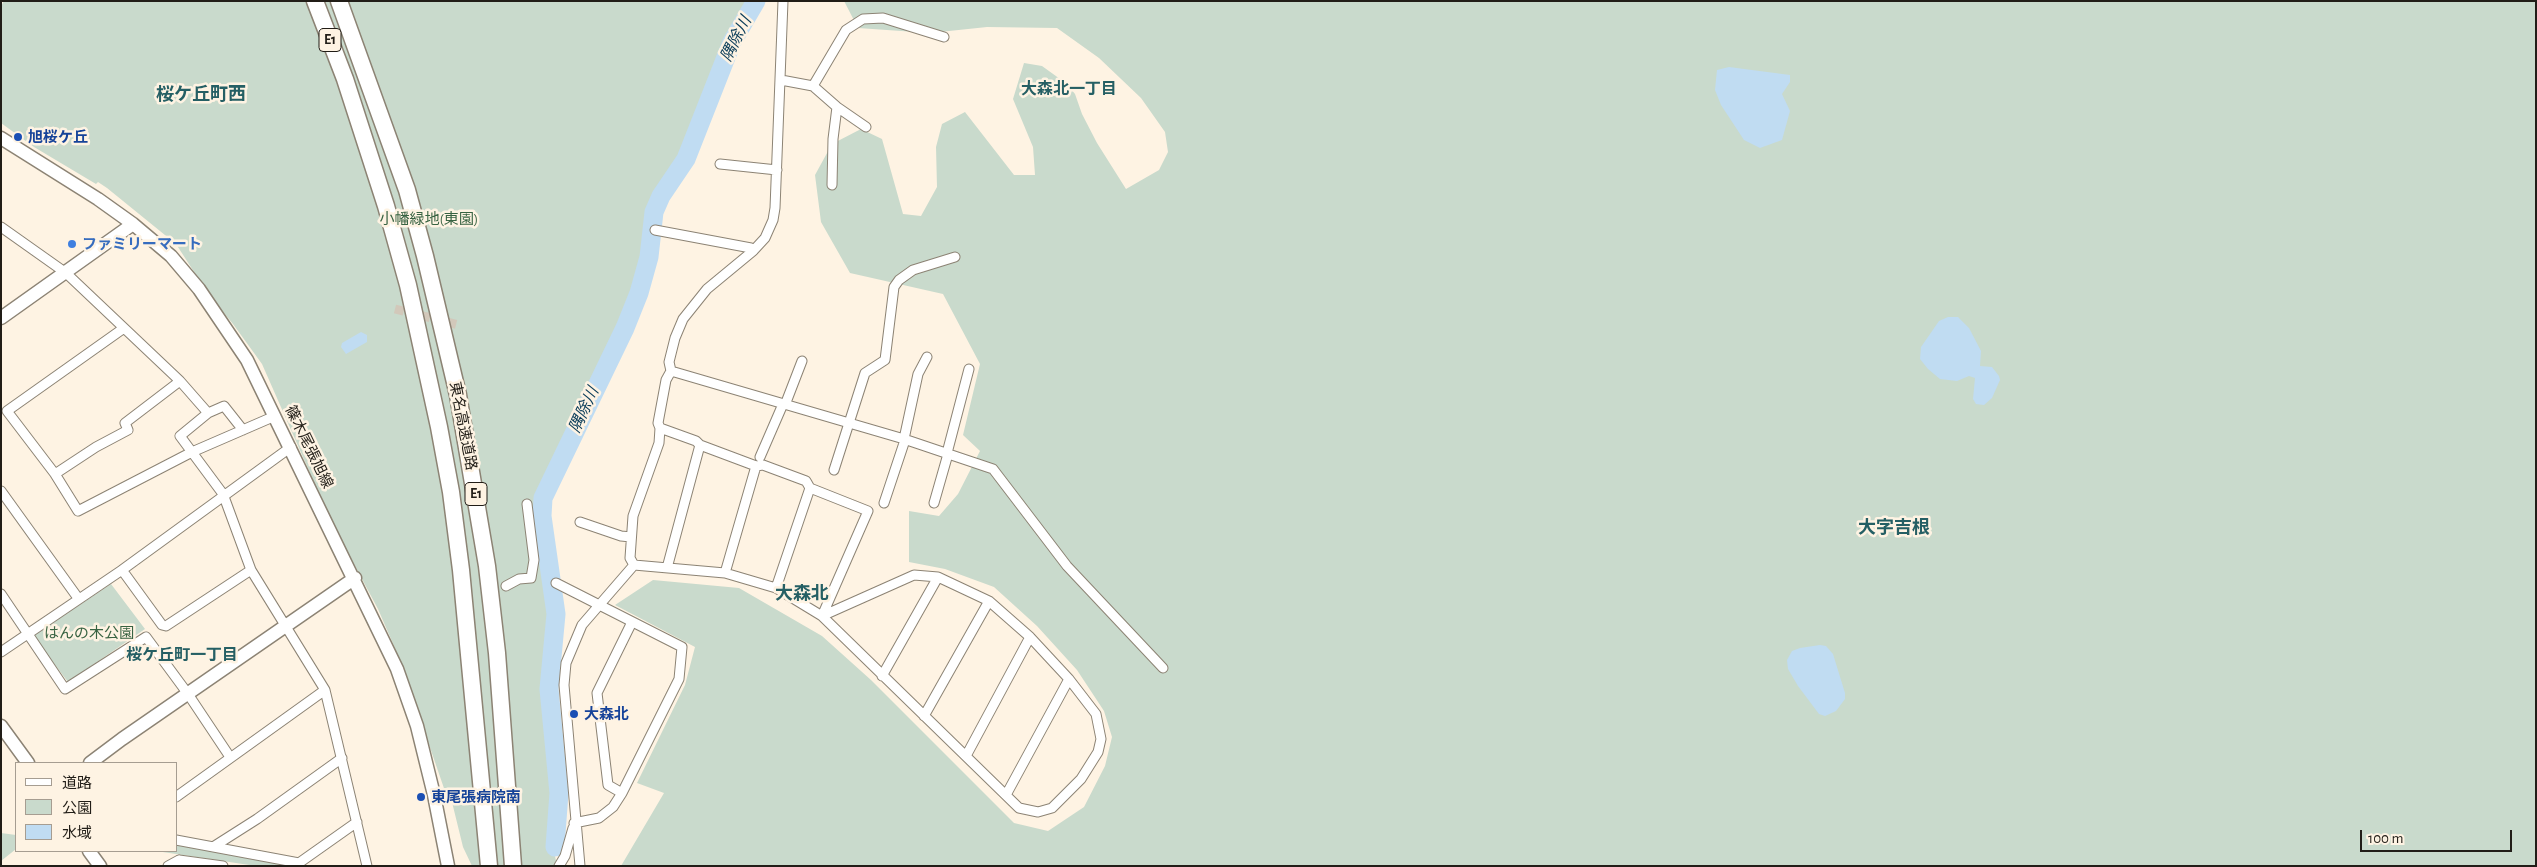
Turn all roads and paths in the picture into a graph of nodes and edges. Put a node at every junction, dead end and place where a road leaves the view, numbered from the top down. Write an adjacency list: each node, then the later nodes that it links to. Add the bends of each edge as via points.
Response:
1 (315, 1): 95 (highway, 東名高速道路 / E1, via 365,140 408,285 451,492 470,647)
2 (339, 1): 96 (highway, 東名高速道路 / E1, via 387,131 425,256 471,461 497,653)
3 (783, 1): 5 (street)
4 (944, 37): 6 (street, via 883,18 857,21 846,30)
5 (781, 80): 6 (street); 11 (street)
6 (813, 86): 7 (street)
7 (837, 107): 8 (street); 12 (street)
8 (866, 126)
9 (1, 138): 13 (main road, 篠木尾張旭線)
10 (720, 164): 11 (street)
11 (777, 170): 16 (street, via 773,220 765,238)
12 (832, 185)
13 (133, 224): 18 (main road); 28 (main road, 篠木尾張旭線, via 171,256 199,289 247,360)
14 (1, 227): 18 (street)
15 (655, 230): 16 (street)
16 (753, 250): 24 (street, via 707,289 683,319 674,338 669,362)
17 (955, 257): 29 (street, via 912,270 894,287 885,360 865,373)
18 (66, 273): 19 (main road); 20 (street)
19 (1, 318)
20 (124, 328): 25 (street); 40 (street, via 7,412)
21 (927, 357): 32 (street, via 918,374)
22 (802, 361): 26 (street)
23 (969, 369): 36 (street)
24 (671, 371): 26 (street); 30 (street, via 666,380 658,423)
25 (180, 381): 27 (street); 40 (street, via 125,423 128,430)
26 (784, 404): 29 (street); 37 (street)
27 (208, 413): 31 (street, via 224,406); 35 (street, via 180,436)
28 (275, 416): 31 (street); 34 (main road, 篠木尾張旭線)
29 (850, 425): 32 (street); 39 (street)
30 (660, 428): 33 (street); 48 (street, via 659,443 633,516)
31 (243, 430): 35 (street)
32 (904, 439): 36 (street); 44 (street)
33 (700, 445): 38 (street); 50 (street)
34 (291, 447): 43 (street); 55 (main road, 篠木尾張旭線)
35 (192, 452): 40 (street, via 78,511); 43 (street)
36 (948, 454): 46 (street); 69 (street, via 992,469 1067,566)
37 (760, 457)
38 (756, 466): 41 (street, via 763,465 806,481); 53 (street)
39 (834, 470)
40 (55, 474)
41 (810, 488): 58 (street); 63 (street, via 868,511)
42 (1, 491): 60 (street)
43 (224, 494): 51 (street); 52 (street)
44 (884, 503)
45 (527, 504): 57 (street, via 534,560 531,578 518,579)
46 (934, 504)
47 (580, 522): 48 (street)
48 (631, 537): 49 (street, via 630,558)
49 (634, 565): 50 (street); 62 (street)
50 (667, 568): 53 (street)
51 (122, 570): 52 (street, via 162,625 166,626); 60 (street)
52 (251, 570): 65 (street)
53 (725, 573): 58 (street)
54 (938, 577): 61 (street); 63 (street, via 914,575); 70 (street)
55 (355, 578): 65 (main road); 94 (main road, 篠木尾張旭線, via 394,660 410,703)
56 (556, 583): 62 (street)
57 (506, 586)
58 (776, 588): 63 (street)
59 (1, 594): 66 (street)
60 (78, 598): 66 (street)
61 (989, 601): 67 (street); 74 (street)
62 (600, 605): 64 (street); 85 (street, via 582,626 566,663 564,685)
63 (822, 616): 70 (street)
64 (632, 622): 81 (street, via 597,693 608,785); 81 (street, via 682,647 679,679)
65 (287, 626): 72 (street); 73 (main road)
66 (28, 632): 68 (street); 73 (street, via 65,689 146,637)
67 (1030, 637): 71 (street); 76 (street)
68 (1, 652)
69 (1164, 668)
70 (882, 676): 74 (street)
71 (1070, 680): 82 (street); 82 (street, via 1096,714 1101,739 1098,752 1081,780 1052,808 1038,812 1019,808)
72 (325, 690): 77 (street); 78 (street)
73 (188, 694): 77 (street); 80 (main road)
74 (924, 716): 76 (street)
75 (1, 726): 79 (main road)
76 (966, 756): 82 (street)
77 (230, 757): 83 (street)
78 (342, 758): 84 (street); 87 (street)
79 (27, 762)
80 (91, 762)
81 (622, 793): 85 (street, via 613,807 599,818)
82 (1006, 795)
83 (178, 796)
84 (357, 822): 87 (street, via 299,863); 93 (street)
85 (574, 823): 97 (street); 98 (street)
86 (178, 840): 87 (street)
87 (213, 847)
88 (90, 852): 90 (main road)
89 (181, 863): 91 (street); 92 (street)
90 (100, 866)
91 (168, 866)
92 (223, 866)
93 (367, 866)
94 (448, 866)
95 (489, 866)
96 (513, 866)
97 (559, 866)
98 (580, 866)

